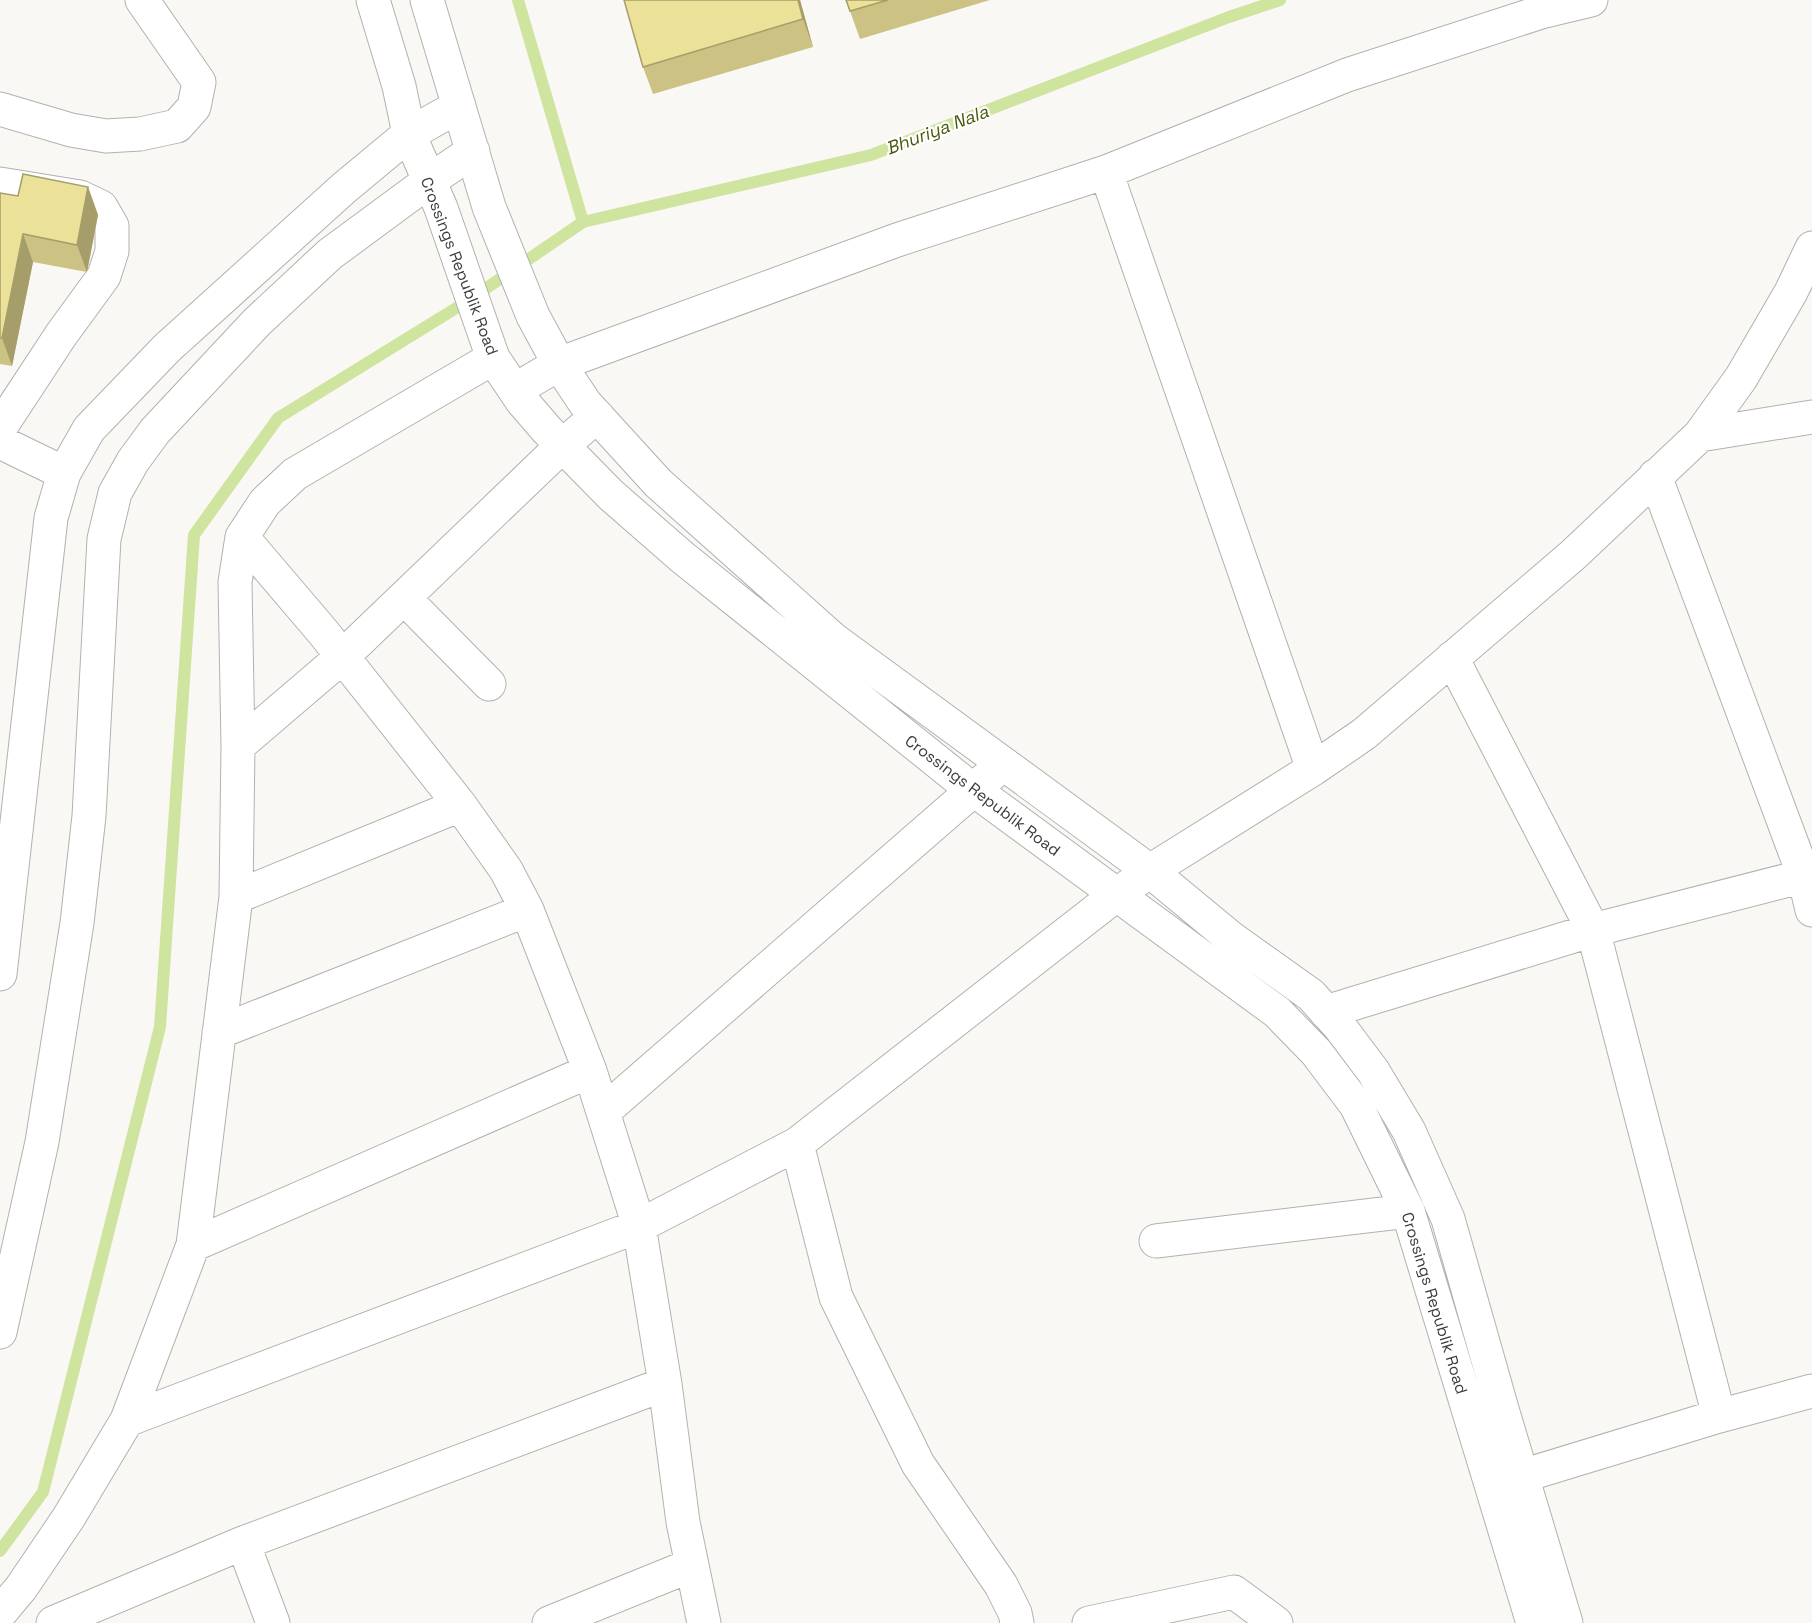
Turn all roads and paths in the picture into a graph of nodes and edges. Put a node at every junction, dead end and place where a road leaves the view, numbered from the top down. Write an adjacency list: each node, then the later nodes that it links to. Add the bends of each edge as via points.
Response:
1 (142, 0): 6 (street, via 199,82 194,107 177,126 106,136 70,130)
2 (373, 0): 7 (street, Crossings Republik Road)
3 (427, 0): 5 (street)
4 (1591, 0): 9 (street, via 1541,12 1347,75)
5 (459, 106): 7 (street); 8 (street)
6 (0, 109)
7 (409, 134): 10 (street, Crossings Republik Road); 23 (street, via 167,348 88,429)
8 (473, 151): 10 (street); 15 (street, via 489,207 533,316)
9 (1106, 172): 15 (street, via 897,240); 32 (street)
10 (429, 181): 14 (street, Crossings Republik Road); 53 (street, via 330,254 257,322 155,431 116,493 104,539 89,816 77,922 42,1142)
11 (0, 184): 19 (street, via 80,197 101,207 112,226 112,251 104,276)
12 (1812, 248): 13 (street)
13 (1802, 289): 20 (street)
14 (489, 345): 16 (street, Crossings Republik Road); 25 (street, via 295,474 265,502)
15 (559, 364): 16 (street); 17 (street)
16 (515, 390): 22 (street, Crossings Republik Road)
17 (597, 416): 22 (street); 31 (street, via 658,483 833,639)
18 (1812, 417): 20 (street)
19 (0, 428)
20 (1700, 435): 24 (street)
21 (0, 442): 23 (street)
22 (563, 445): 26 (street); 34 (street, Crossings Republik Road, via 611,495 682,557)
23 (64, 473): 33 (street, via 51,518)
24 (1655, 476): 28 (street, via 1573,555); 37 (street)
25 (242, 537): 27 (street); 30 (street, via 235,582)
26 (404, 598): 27 (street); 29 (street)
27 (342, 657): 30 (street); 35 (street)
28 (1452, 658): 32 (street, via 1364,734); 42 (street)
29 (489, 684)
30 (238, 746): 39 (street)
31 (1004, 764): 34 (street); 36 (street)
32 (1313, 769): 36 (street)
33 (10, 789): 43 (street)
34 (974, 791): 38 (street, Crossings Republik Road); 47 (street)
35 (460, 806): 39 (street); 40 (street, via 506,870)
36 (1150, 871): 38 (street); 44 (street, via 1231,938 1311,995)
37 (1808, 875): 41 (street); 42 (street)
38 (1116, 895): 48 (street); 49 (street, Crossings Republik Road, via 1277,1012 1316,1052 1356,1105)
39 (236, 897): 45 (street)
40 (528, 910): 45 (street); 46 (street)
41 (1812, 910)
42 (1593, 930): 44 (street); 56 (street)
43 (1, 962)
44 (1326, 1012): 58 (street, via 1373,1071 1409,1131 1448,1220)
45 (219, 1032): 52 (street)
46 (590, 1071): 47 (street); 52 (street)
47 (603, 1112): 50 (street)
48 (797, 1144): 50 (street); 67 (street, via 836,1298 918,1464 1001,1585)
49 (1408, 1211): 51 (street); 70 (street, Crossings Republik Road)
50 (639, 1226): 54 (street); 57 (street)
51 (1156, 1241)
52 (193, 1245): 57 (street)
53 (0, 1332)
54 (665, 1384): 59 (street); 60 (street)
55 (1812, 1391): 56 (street)
56 (1719, 1416): 58 (street)
57 (127, 1420): 61 (street)
58 (1522, 1476): 71 (street)
59 (243, 1543): 63 (street); 64 (street)
60 (692, 1565): 65 (street); 66 (street)
61 (21, 1588): 62 (street); 63 (street)
62 (0, 1613)
63 (53, 1623)
64 (273, 1623)
65 (549, 1623)
66 (704, 1623)
67 (1017, 1623)
68 (1089, 1623): 69 (street, via 1234,1592)
69 (1276, 1623)
70 (1533, 1623)
71 (1566, 1623)

